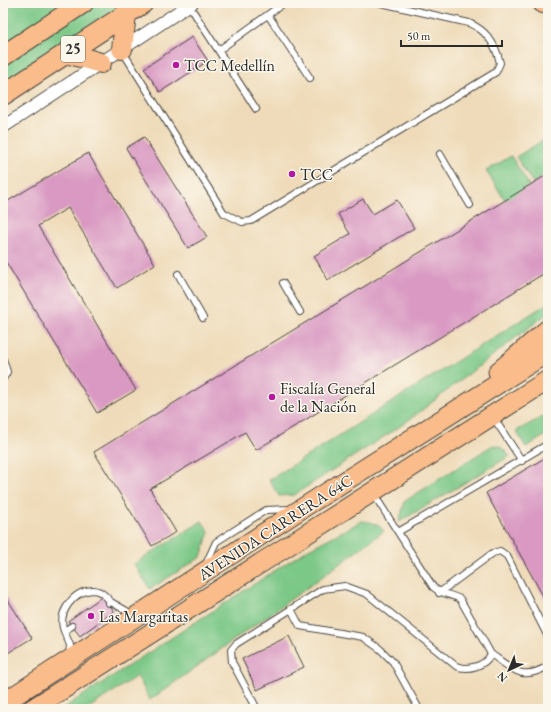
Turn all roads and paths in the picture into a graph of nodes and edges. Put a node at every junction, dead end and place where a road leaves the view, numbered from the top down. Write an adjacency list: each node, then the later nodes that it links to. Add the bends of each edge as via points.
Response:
1 (83, 3): 13 (highway, 25)
2 (143, 3): 8 (highway, 25)
3 (284, 3): 9 (lane)
4 (381, 3): 10 (lane, via 478,27 486,33 498,55 500,63 496,72 251,221 242,222 224,213)
5 (543, 3): 7 (highway)
6 (191, 4): 10 (street); 11 (lane)
7 (548, 4)
8 (126, 14): 10 (highway); 12 (highway, 25)
9 (268, 15): 11 (lane); 15 (lane)
10 (122, 49): 14 (street)
11 (218, 50): 17 (lane)
12 (66, 53): 14 (highway); 16 (highway, 25)
13 (3, 56)
14 (101, 63): 18 (street)
15 (310, 78)
16 (3, 95)
17 (256, 109)
18 (3, 127)
19 (440, 154): 20 (lane)
20 (470, 205)
21 (178, 274): 24 (lane)
22 (283, 283): 23 (lane)
23 (300, 312)
24 (203, 318)
25 (548, 329): 31 (main road)
26 (548, 352): 31 (main road, AVENIDA CARRERA 64C)
27 (3, 359): 28 (lane, via 7,372)
28 (3, 379)
29 (548, 380): 32 (main road, AVENIDA CARRERA 64C)
30 (548, 394): 32 (main road)
31 (449, 414): 39 (main road, AVENIDA CARRERA 64C)
32 (492, 415): 34 (lane); 35 (main road, AVENIDA CARRERA 64C)
33 (548, 444): 34 (lane)
34 (522, 461): 36 (lane)
35 (372, 492): 36 (lane); 47 (main road, AVENIDA CARRERA 64C)
36 (398, 532): 37 (lane, via 433,588)
37 (439, 593): 42 (lane, via 493,553 500,551 507,556); 43 (lane, via 460,599)
38 (291, 609): 43 (lane, via 323,589 345,586 367,594 463,670 488,659); 48 (lane, via 236,644 231,650 232,662); 49 (lane, via 300,626 363,637 380,649 393,662)
39 (138, 616): 41 (lane, via 110,603 103,593 93,590 81,594 63,611 61,623); 44 (main road, AVENIDA CARRERA 64C)
40 (72, 626): 41 (lane)
41 (64, 631): 44 (lane, via 70,645)
42 (548, 637)
43 (491, 654): 45 (lane, via 516,671 528,675)
44 (68, 661): 46 (main road, AVENIDA CARRERA 64C)
45 (548, 666)
46 (3, 703)
47 (32, 709)
48 (257, 709)
49 (419, 709)

